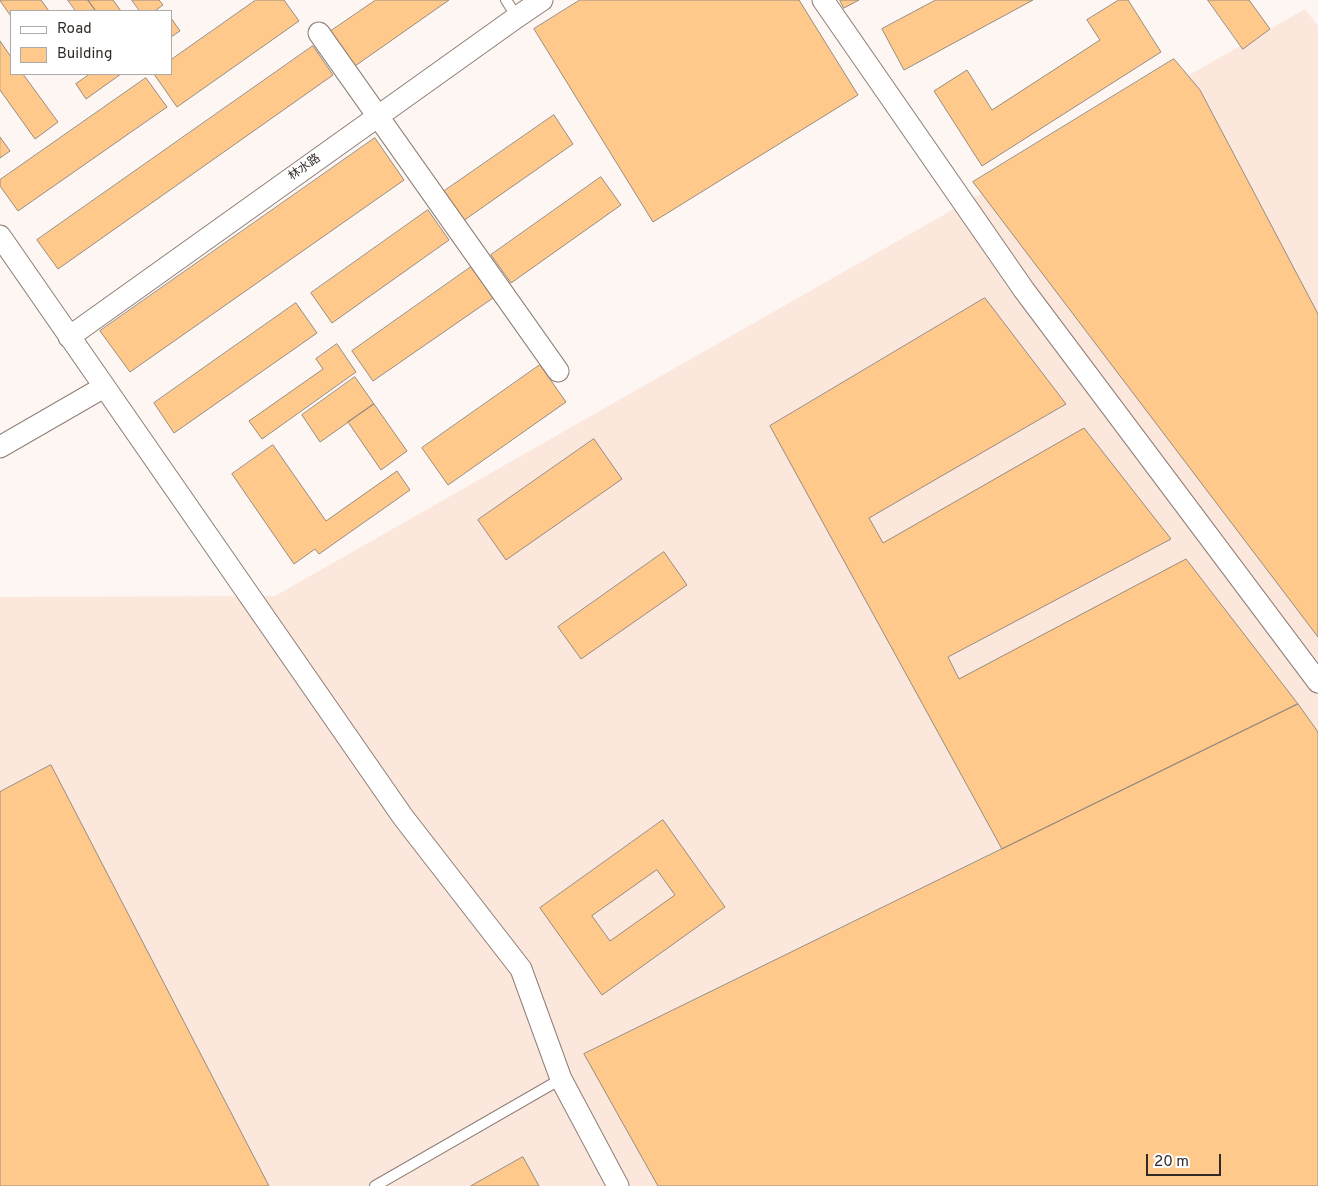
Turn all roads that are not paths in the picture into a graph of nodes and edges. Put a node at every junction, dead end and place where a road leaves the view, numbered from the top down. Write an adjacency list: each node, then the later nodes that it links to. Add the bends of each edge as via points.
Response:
1 (542, 0): 3 (street, 林水路)
2 (823, 0): 11 (street, via 1024,290)
3 (511, 8): 5 (street, 林水路)
4 (319, 33): 5 (street)
5 (378, 116): 7 (street, 林水路); 8 (street)
6 (0, 236): 7 (street)
7 (69, 337): 9 (street)
8 (558, 371)
9 (104, 387): 10 (street); 12 (street, via 403,817 521,969)
10 (0, 447)
11 (1318, 682)
12 (561, 1080): 13 (lane); 14 (street)
13 (375, 1186)
14 (618, 1186)

